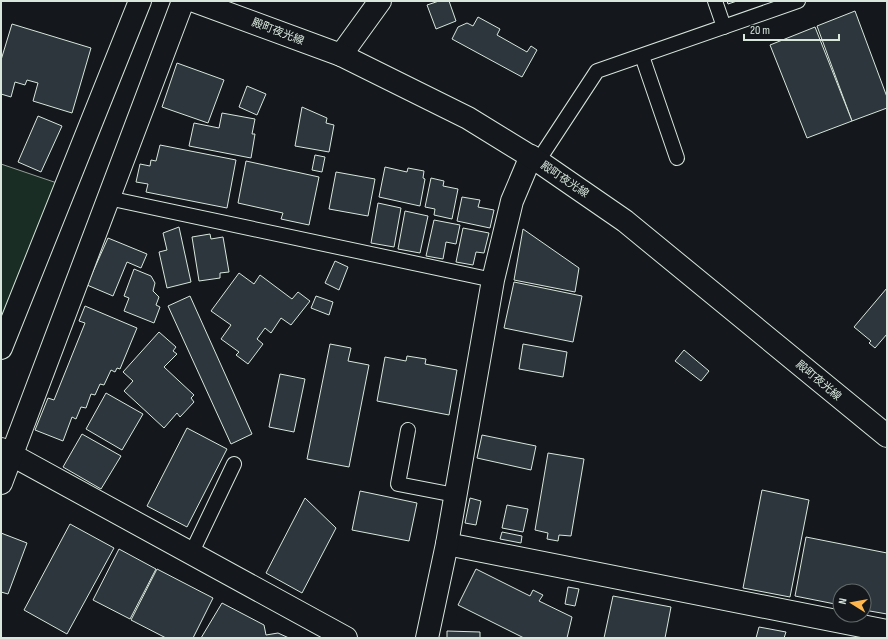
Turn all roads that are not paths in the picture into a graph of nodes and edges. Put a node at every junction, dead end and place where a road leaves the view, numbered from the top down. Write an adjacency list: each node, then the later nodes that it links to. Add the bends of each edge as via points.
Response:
1 (140, 1): 14 (street)
2 (183, 1): 12 (street)
3 (194, 1): 8 (street, 殿町夜光線)
4 (380, 1): 8 (street)
5 (715, 1): 7 (lane)
6 (798, 1): 7 (lane)
7 (724, 27): 9 (lane)
8 (341, 55): 11 (street, 殿町夜光線, via 468,118)
9 (642, 56): 10 (lane); 11 (lane, via 597,71)
10 (677, 158)
11 (534, 159): 13 (street, via 511,206); 16 (street, 殿町夜光線, via 625,221)
12 (108, 198): 13 (lane); 17 (street)
13 (493, 280): 20 (street)
14 (1, 348)
15 (408, 430): 20 (lane, via 398,484)
16 (887, 436)
17 (6, 451): 19 (street); 22 (street)
18 (234, 464): 22 (lane)
19 (1, 483)
20 (455, 495): 21 (street)
21 (447, 544): 23 (street); 25 (street)
22 (192, 552): 24 (street)
23 (887, 631)
24 (346, 638)
25 (427, 638)

